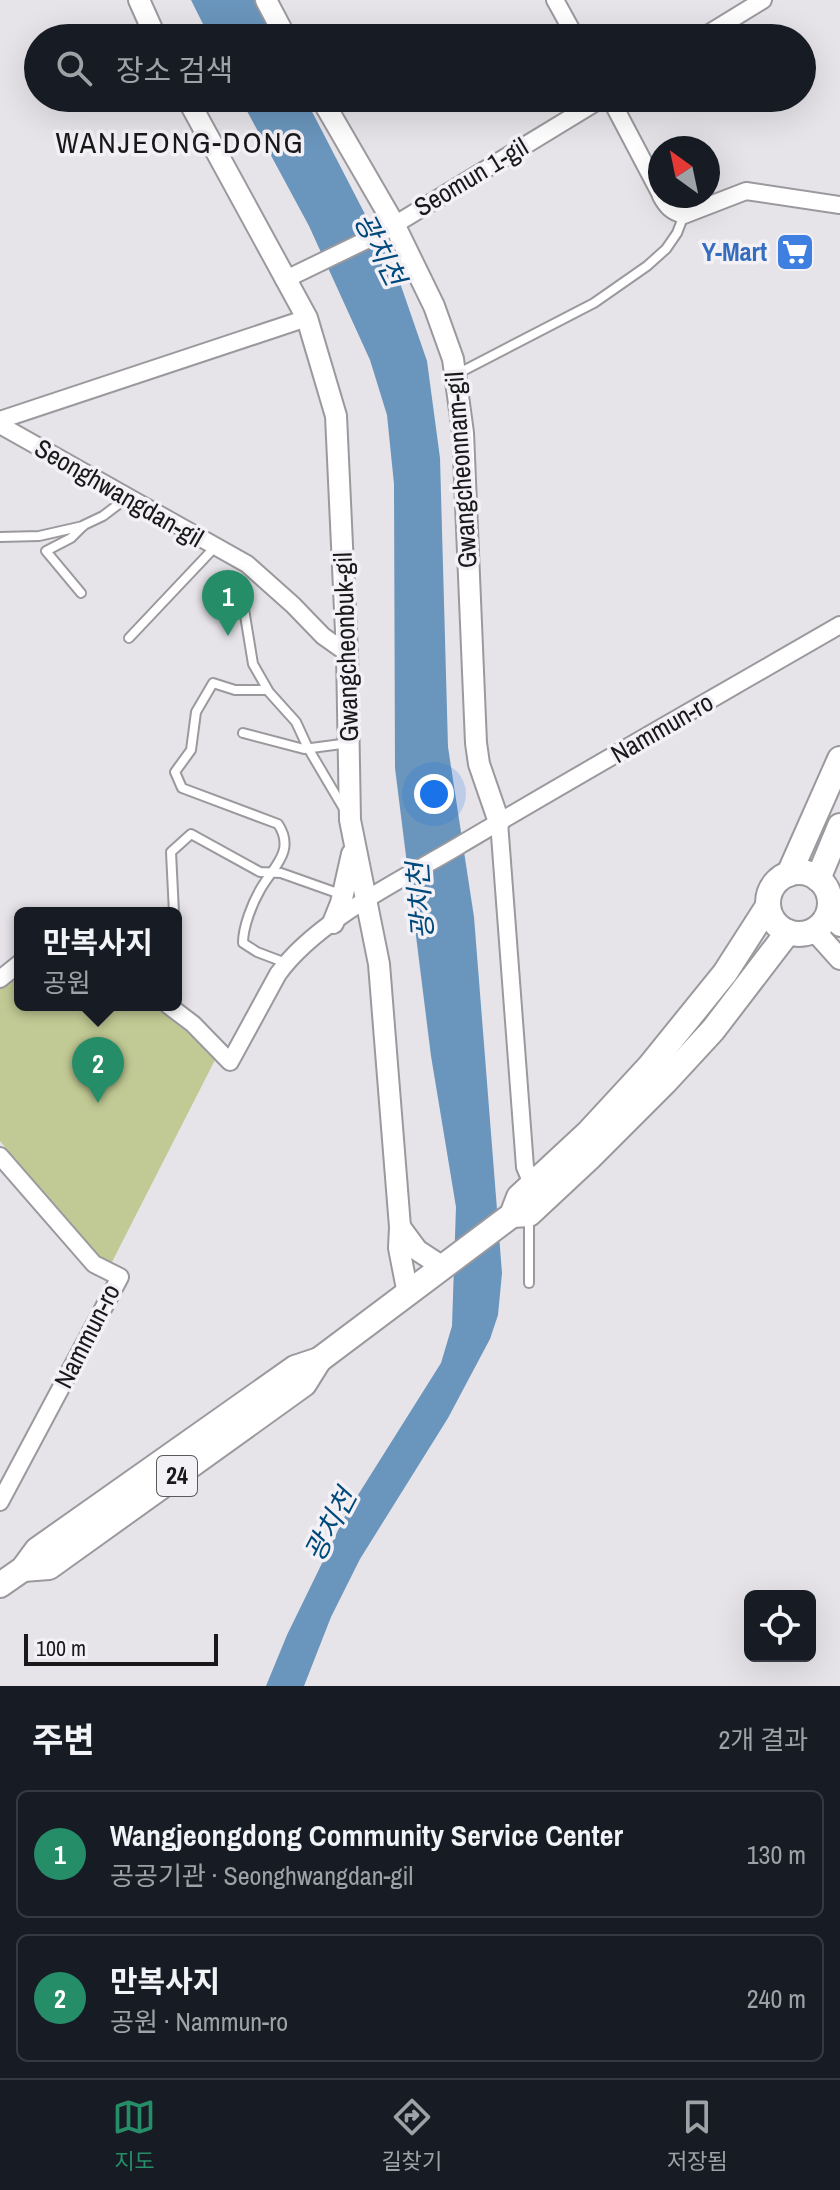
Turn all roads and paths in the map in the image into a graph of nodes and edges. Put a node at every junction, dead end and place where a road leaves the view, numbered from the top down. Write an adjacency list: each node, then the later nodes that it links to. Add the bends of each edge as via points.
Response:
1 (139, 0): 5 (street)
2 (266, 0): 6 (street)
3 (555, 0): 7 (street)
4 (763, 0): 8 (street)
5 (150, 24)
6 (279, 24)
7 (568, 24)
8 (724, 24)
9 (194, 112): 18 (street, Gwangcheonbuk-gil)
10 (328, 112): 17 (street, Gwangcheonnam-gil)
11 (580, 112): 17 (street, Seomun 1-gil)
12 (617, 112): 13 (street)
13 (648, 170)
14 (840, 205): 16 (street, via 746,191)
15 (669, 208): 16 (street)
16 (684, 215): 20 (lane, via 666,249 594,303)
17 (388, 228): 18 (street, Seomun 1-gil); 20 (street, Gwangcheonnam-gil, via 446,333)
18 (284, 280): 19 (street, Gwangcheonbuk-gil)
19 (307, 318): 21 (street); 30 (street, Gwangcheonbuk-gil, via 336,416)
20 (456, 374): 38 (street, Gwangcheonnam-gil, via 476,743)
21 (0, 422): 22 (street, Seonghwangdan-gil)
22 (128, 496): 23 (lane); 25 (street, Seonghwangdan-gil)
23 (84, 525): 24 (lane, via 39,536); 26 (lane, via 46,551)
24 (0, 537)
25 (215, 547): 29 (lane); 30 (street, Seonghwangdan-gil, via 247,564)
26 (81, 593)
27 (243, 603): 31 (lane, via 253,664)
28 (837, 628): 38 (street, Nammun-ro)
29 (129, 638)
30 (347, 653): 33 (street, Gwangcheonbuk-gil)
31 (267, 690): 34 (lane, via 296,722); 40 (lane, via 235,690 213,683 196,712 191,750 175,772 182,788 278,824 286,847)
32 (243, 733): 34 (lane)
33 (350, 743): 34 (lane); 36 (street, Gwangcheonbuk-gil)
34 (308, 748): 36 (lane)
35 (840, 759): 41 (main road)
36 (350, 820): 39 (street, Gwangcheonbuk-gil)
37 (840, 826): 42 (main road)
38 (491, 827): 44 (street, Nammun-ro); 55 (street, via 525,1167)
39 (354, 846): 43 (street); 44 (street, Gwangcheonbuk-gil)
40 (272, 873): 43 (lane); 46 (lane, via 260,872 191,834 171,852); 51 (lane, via 260,890 243,943)
41 (789, 874): 42 (main road); 45 (main road, via 773,886)
42 (818, 879): 48 (main road, via 829,896)
43 (343, 895): 47 (street)
44 (367, 901): 47 (street); 57 (street, Gwangcheonbuk-gil, via 379,964)
45 (768, 906): 49 (main road, via 776,925); 53 (main road)
46 (174, 907)
47 (333, 923): 51 (street)
48 (827, 923): 49 (main road, via 804,934); 50 (street)
49 (788, 932): 53 (main road, via 713,1030)
50 (840, 959)
51 (286, 963): 52 (street, via 230,1062)
52 (176, 1011)
53 (657, 1074): 55 (main road); 56 (main road, via 589,1158)
54 (0, 1156): 61 (street, Nammun-ro, via 94,1264 120,1277)
55 (533, 1186): 56 (main road, via 519,1197)
56 (520, 1214): 58 (main road); 59 (lane)
57 (400, 1227): 58 (street, via 417,1250); 60 (street, Gwangcheonbuk-gil)
58 (446, 1265): 60 (main road, 24)
59 (529, 1283)
60 (408, 1294): 62 (main road, 24, via 319,1360 304,1384 49,1567 23,1569)
61 (0, 1502)
62 (1, 1584)

